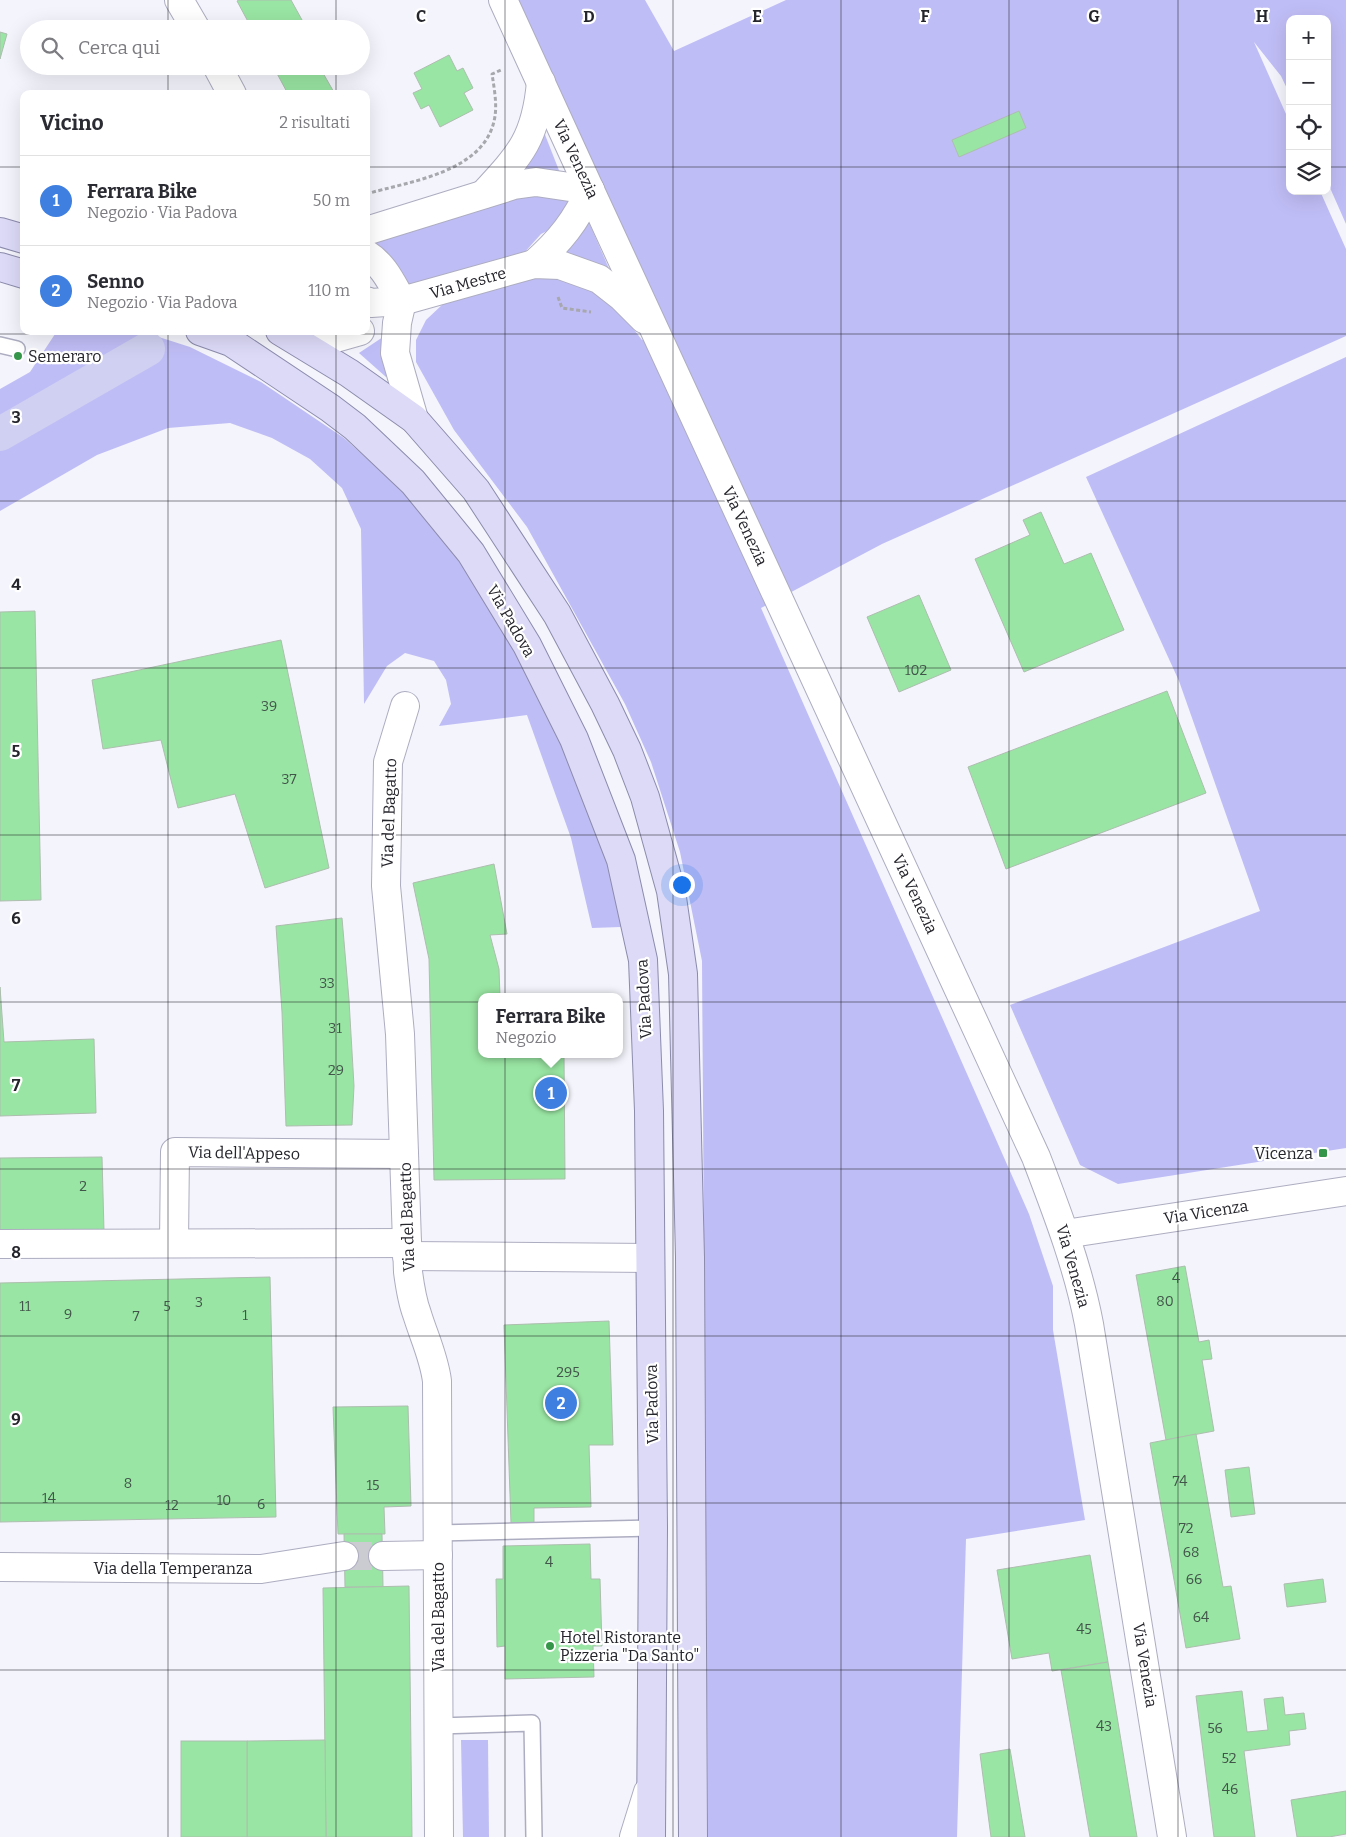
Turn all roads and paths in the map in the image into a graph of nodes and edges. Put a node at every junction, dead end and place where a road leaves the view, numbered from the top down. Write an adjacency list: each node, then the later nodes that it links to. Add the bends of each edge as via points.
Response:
1 (179, 0): 3 (street)
2 (503, 0): 4 (street, Via Venezia)
3 (191, 20)
4 (529, 58): 6 (street, Via Venezia); 9 (path, via 492,74 496,116 478,151 448,171)
5 (222, 75): 7 (street)
6 (541, 82): 8 (street, Via Venezia); 10 (street, via 539,106 531,133 520,154)
7 (230, 90)
8 (590, 190): 10 (street, via 536,182); 15 (street, Via Mestre, via 568,231); 20 (street, Via Venezia)
9 (370, 193)
10 (484, 194): 11 (street)
11 (370, 230)
12 (0, 232): 13 (main road)
13 (20, 238)
14 (370, 256): 18 (street, via 389,277)
15 (534, 264): 18 (street, Via Mestre); 20 (street, Via Mestre, via 560,265 599,279)
16 (0, 267): 17 (main road)
17 (20, 273)
18 (402, 301): 19 (street, Via Mestre); 21 (street, Via Mestre); 29 (street, via 395,353)
19 (370, 303)
20 (653, 327): 35 (street, Via Venezia, via 1036,1157)
21 (370, 328)
22 (211, 335): 28 (main road, Via Padova, via 230,342)
23 (294, 335): 25 (main road)
24 (334, 335): 25 (street)
25 (307, 339): 28 (main road); 29 (main road)
26 (0, 345): 27 (lane)
27 (17, 349)
28 (285, 379): 32 (main road, Via Padova, via 355,427 413,482 471,553 526,645 574,739 621,860)
29 (414, 418): 31 (main road, via 476,490 557,614 605,704 645,797 671,891)
30 (405, 706): 33 (street, Via del Bagatto, via 388,762 386,886 400,1034)
31 (682, 956): 32 (main road); 40 (main road)
32 (643, 960): 39 (main road, Via Padova)
33 (404, 1154): 36 (street, Via dell'Appeso, via 175,1152); 38 (street, Via del Bagatto)
34 (1346, 1190): 35 (street, Via Vicenza)
35 (1065, 1234): 53 (street, Via Venezia, via 1081,1284 1089,1324)
36 (174, 1243): 37 (street); 38 (street)
37 (0, 1244)
38 (407, 1250): 39 (street); 42 (street, Via del Bagatto, via 412,1297 430,1347 437,1381)
39 (650, 1258): 40 (main road); 41 (main road, Via Padova)
40 (690, 1258): 52 (main road)
41 (653, 1528): 42 (lane); 47 (main road, Via Padova)
42 (438, 1544): 44 (street); 46 (street, Via del Bagatto)
43 (344, 1556): 45 (street, Via della Temperanza, via 262,1569)
44 (383, 1556)
45 (0, 1568)
46 (439, 1726): 48 (street, Via del Bagatto); 49 (lane, via 532,1723)
47 (651, 1784): 50 (street); 51 (main road, Via Padova)
48 (439, 1837)
49 (534, 1837)
50 (634, 1837)
51 (651, 1837)
52 (693, 1837)
53 (1172, 1837)

